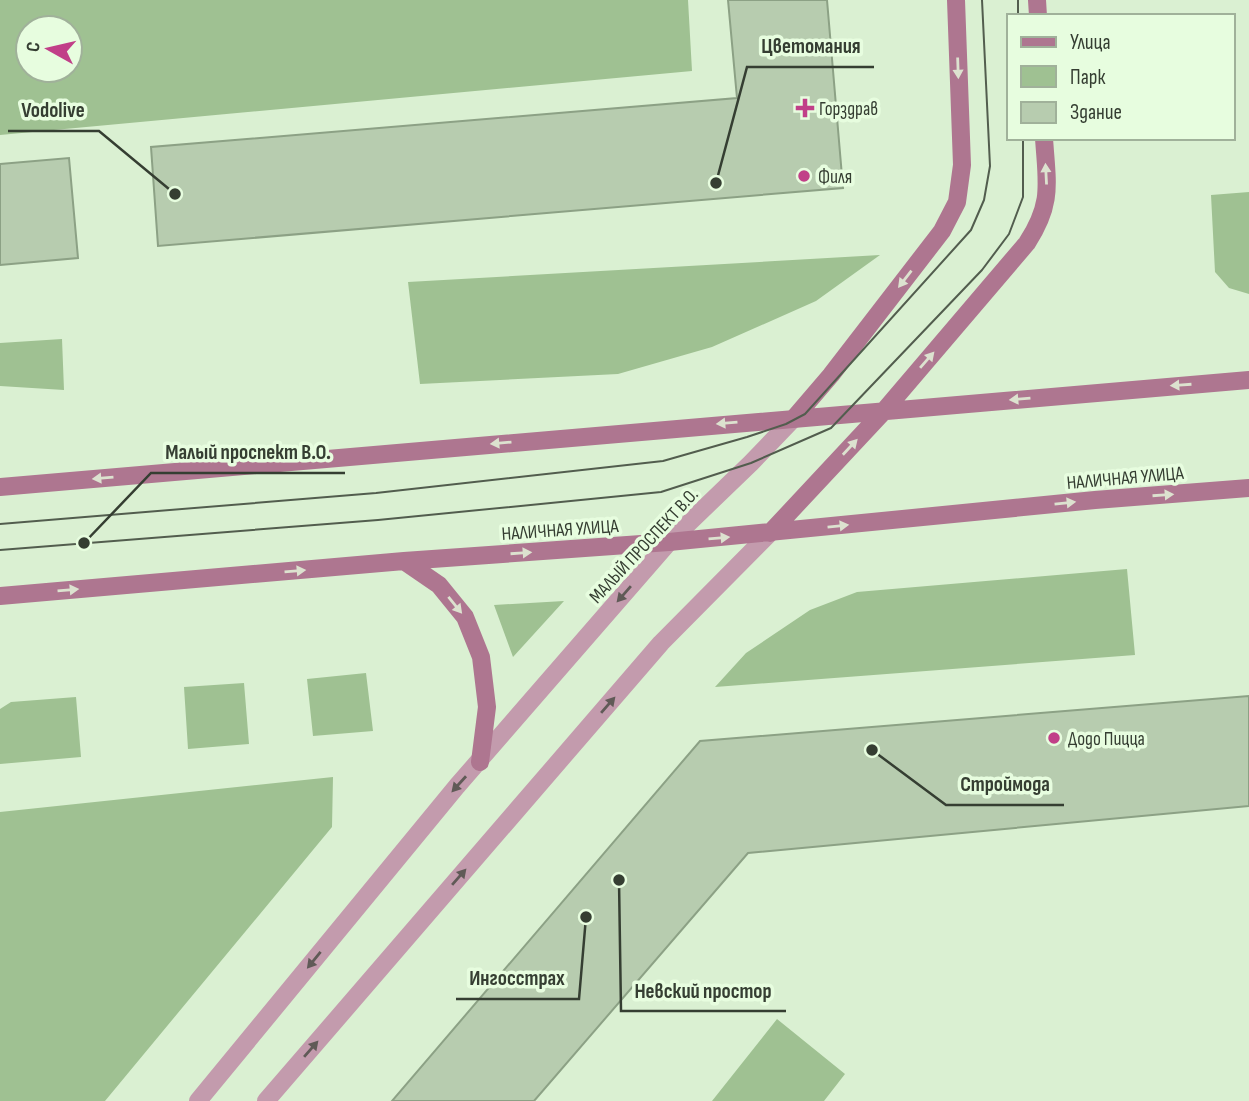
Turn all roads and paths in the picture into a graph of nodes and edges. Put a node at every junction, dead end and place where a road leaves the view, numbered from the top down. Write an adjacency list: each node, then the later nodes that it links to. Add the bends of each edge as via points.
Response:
1 (956, 0): 5 (main road, МАЛЫЙ ПРОСПЕКТ В.О., one-way to 5, via 962,165 957,202 942,231)
2 (1044, 140): 4 (main road, one-way to 2, via 1039,224 1047,196)
3 (1249, 380): 4 (main road, one-way to 4)
4 (883, 412): 5 (main road); 8 (main road, one-way to 4)
5 (795, 417): 6 (main road, one-way to 6); 9 (street, МАЛЫЙ ПРОСПЕКТ В.О.)
6 (0, 487)
7 (1249, 488): 8 (main road, НАЛИЧНАЯ УЛИЦА, one-way to 7)
8 (770, 533): 9 (main road, НАЛИЧНАЯ УЛИЦА, one-way to 8); 14 (street, one-way to 8, via 662,643)
9 (669, 542): 10 (main road, НАЛИЧНАЯ УЛИЦА, one-way to 9); 12 (street, МАЛЫЙ ПРОСПЕКТ В.О., one-way to 12)
10 (404, 561): 11 (main road, НАЛИЧНАЯ УЛИЦА, one-way to 10); 12 (main road, one-way to 12, via 439,585 465,617 481,657 488,707)
11 (0, 596)
12 (480, 762): 13 (street, МАЛЫЙ ПРОСПЕКТ В.О., one-way to 13)
13 (198, 1101)
14 (266, 1101)

